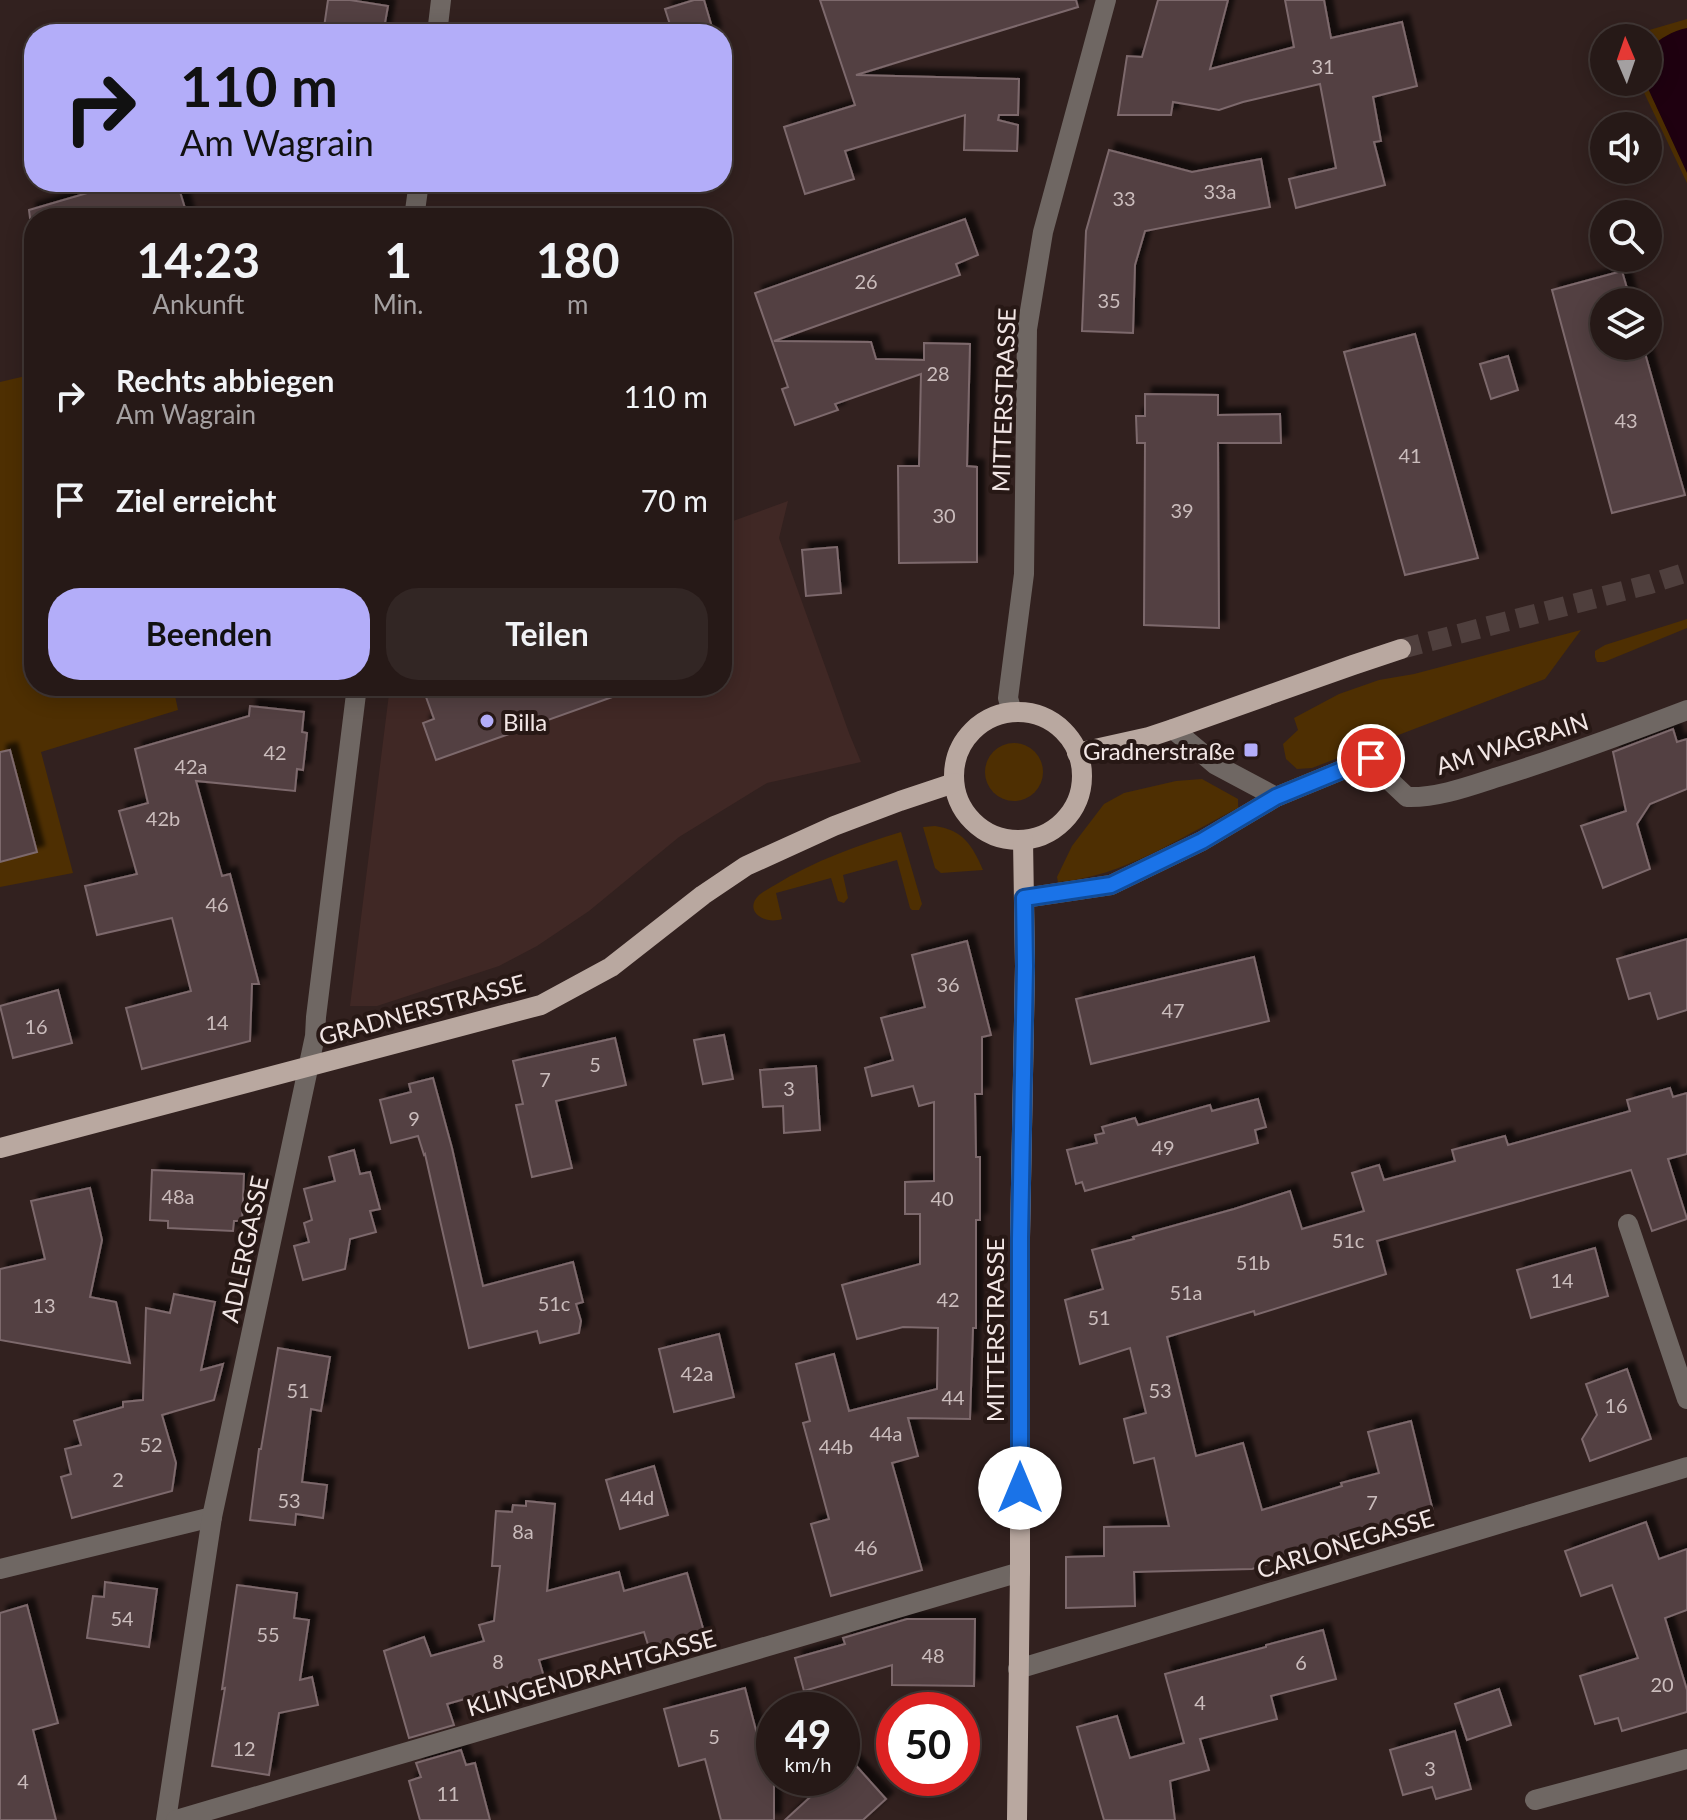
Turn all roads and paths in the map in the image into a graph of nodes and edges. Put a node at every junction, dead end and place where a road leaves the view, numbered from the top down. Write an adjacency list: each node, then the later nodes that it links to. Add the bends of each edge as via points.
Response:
1 (441, 0): 3 (street)
2 (1106, 0): 7 (street, MITTERSTRASSE, via 1043,232 1027,329 1024,574 1008,698)
3 (438, 24)
4 (1401, 649): 8 (main road)
5 (356, 696): 14 (street, ADLERGASSE)
6 (1687, 710): 11 (street, AM WAGRAIN, via 1543,763 1420,798 1407,797 1371,758)
7 (1012, 712): 9 (main road, via 1031,712 1057,723); 10 (main road, via 980,723 968,735)
8 (1173, 729): 9 (main road); 11 (street, via 1216,765)
9 (1077, 753): 12 (main road, via 1081,791 1073,807 1062,822)
10 (954, 783): 12 (main road, via 974,825 988,834); 14 (main road, GRADNERSTRASSE, via 834,826 746,866 611,967 541,1005)
11 (1276, 797): 13 (street, AM WAGRAIN, via 1111,885)
12 (1023, 840): 13 (main road, MITTERSTRASSE)
13 (1024, 898): 21 (main road, MITTERSTRASSE)
14 (309, 1066): 15 (main road, GRADNERSTRASSE); 19 (street, ADLERGASSE)
15 (0, 1148)
16 (1628, 1224): 17 (street)
17 (1687, 1399)
18 (1687, 1467): 22 (street, CARLONEGASSE)
19 (212, 1517): 20 (street); 25 (street, ADLERGASSE)
20 (0, 1569)
21 (1020, 1572): 22 (main road, MITTERSTRASSE); 26 (street, KLINGENDRAHTGASSE)
22 (1018, 1669): 27 (main road, MITTERSTRASSE)
23 (1687, 1759): 24 (street)
24 (1535, 1800)
25 (166, 1820)
26 (176, 1820)
27 (1017, 1820)

